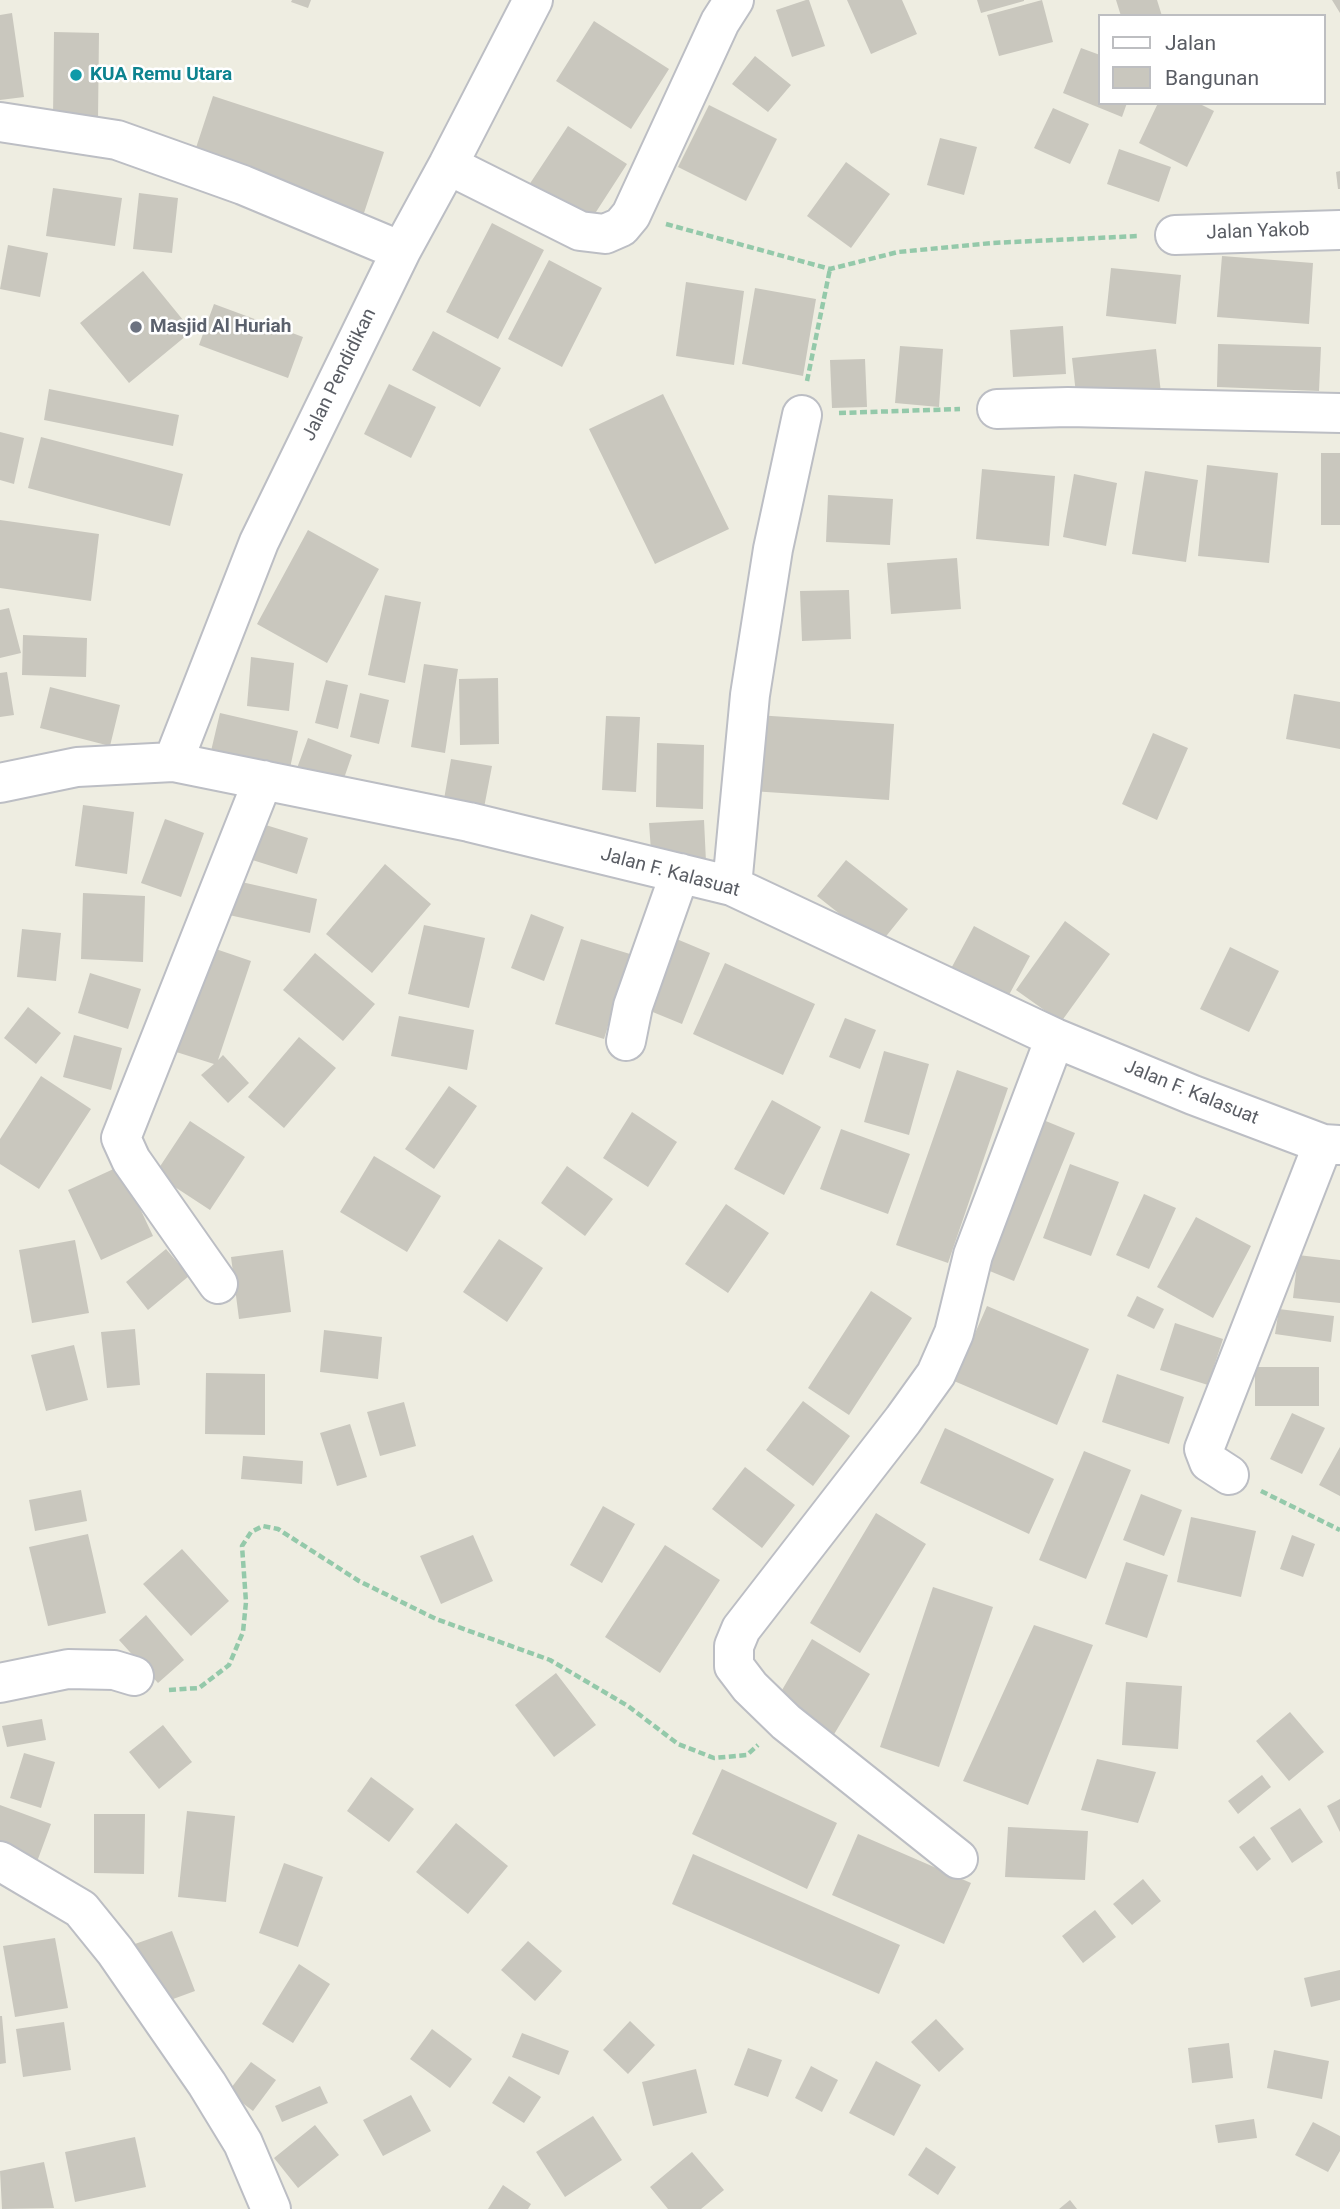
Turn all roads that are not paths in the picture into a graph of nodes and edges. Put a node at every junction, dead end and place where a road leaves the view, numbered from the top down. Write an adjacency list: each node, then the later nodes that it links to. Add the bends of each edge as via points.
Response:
1 (533, 0): 4 (street, Jalan Pendidikan)
2 (734, 0): 4 (street, via 631,215 621,227 605,234 580,231)
3 (0, 122): 7 (street, via 117,140 243,184)
4 (448, 165): 7 (street, Jalan Pendidikan)
5 (1340, 230): 6 (street, Jalan Yakob)
6 (1175, 235)
7 (401, 251): 11 (street, Jalan Pendidikan, via 259,542)
8 (997, 409): 9 (street)
9 (1340, 413)
10 (802, 415): 15 (street, via 773,550 750,695)
11 (173, 762): 12 (street, Jalan F. Kalasuat); 13 (street, Jalan F. Kalasuat, via 77,767)
12 (262, 780): 14 (street, Jalan F. Kalasuat, via 469,822); 19 (street, via 121,1138 131,1160)
13 (0, 783)
14 (680, 873): 15 (street, Jalan F. Kalasuat); 17 (street, via 632,1006)
15 (732, 886): 16 (street, Jalan F. Kalasuat)
16 (1055, 1038): 18 (street, Jalan F. Kalasuat, via 1193,1095); 23 (street, via 973,1255 954,1333 936,1374 741,1629 734,1646 734,1666 786,1723)
17 (626, 1041)
18 (1332, 1144): 20 (street, via 1204,1448 1209,1462)
19 (218, 1284)
20 (1228, 1475)
21 (134, 1676): 22 (street, via 114,1670 68,1669)
22 (0, 1682)
23 (958, 1859)
24 (0, 1861): 25 (street, via 80,1909 115,1951 243,2143)
25 (271, 2209)

